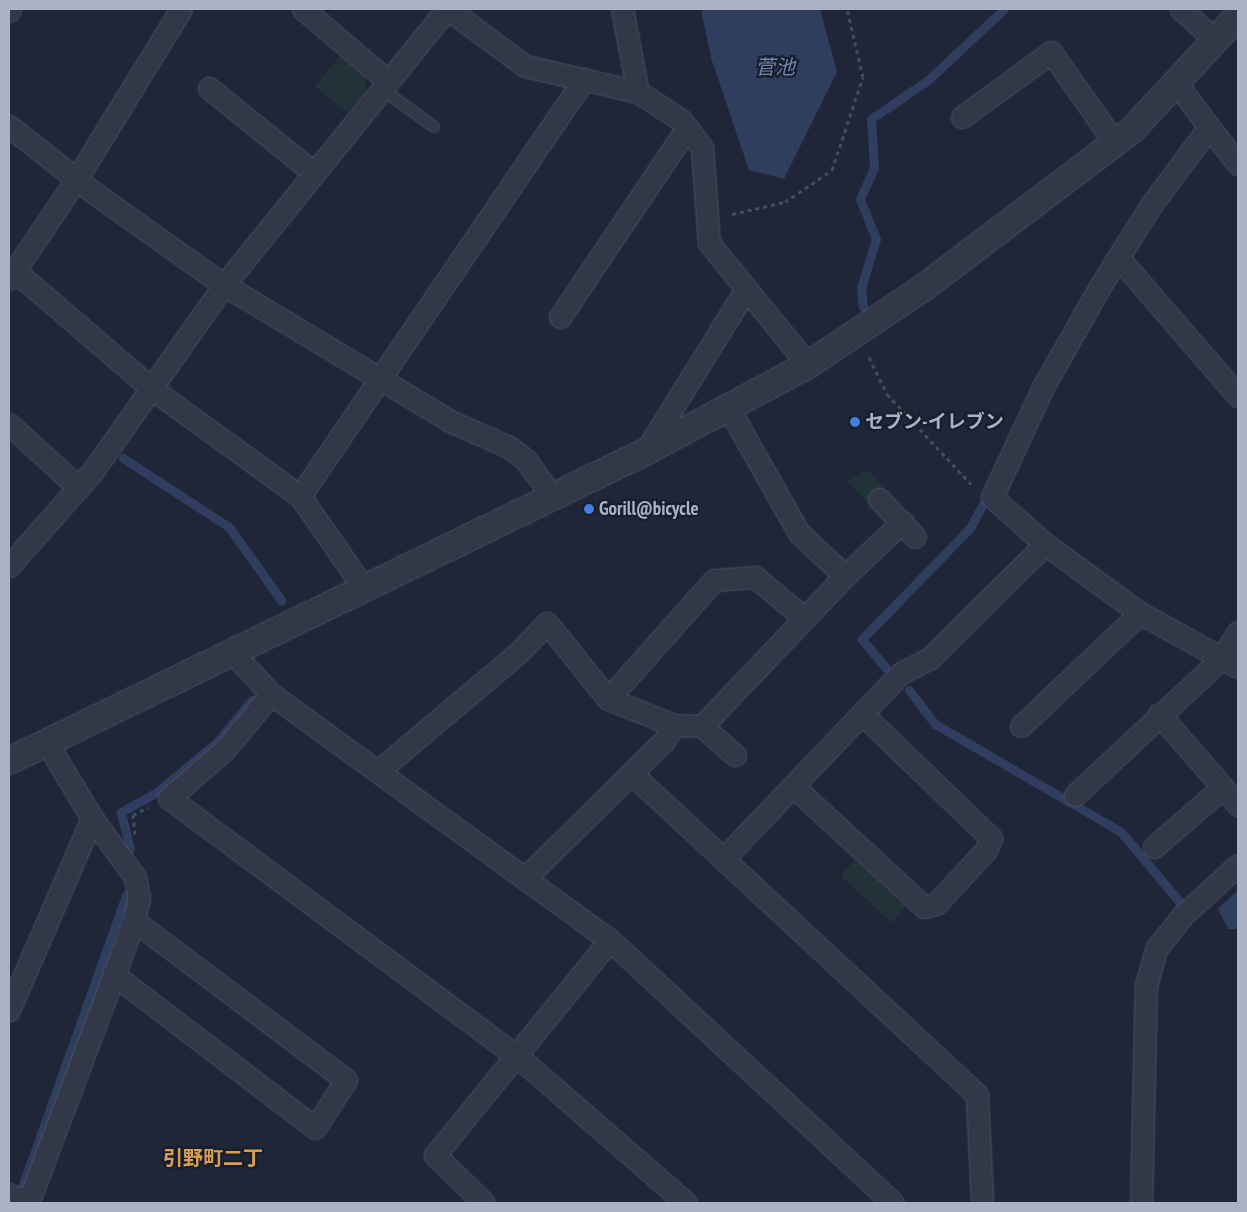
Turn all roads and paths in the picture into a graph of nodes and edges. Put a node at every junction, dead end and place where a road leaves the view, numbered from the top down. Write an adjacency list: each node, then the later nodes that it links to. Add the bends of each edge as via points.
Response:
1 (181, 9): 22 (street)
2 (303, 9): 11 (street)
3 (447, 9): 9 (street, via 525,66); 11 (street)
4 (622, 9): 13 (street)
5 (847, 9): 23 (path, via 863,77 832,170 785,202)
6 (1181, 9): 8 (street)
7 (1238, 16): 8 (street)
8 (1216, 41): 10 (street)
9 (584, 80): 13 (street); 31 (street)
10 (1177, 84): 16 (street); 19 (street)
11 (385, 85): 17 (lane); 21 (street)
12 (209, 88): 21 (street)
13 (638, 92): 18 (street, via 681,120)
14 (962, 118): 19 (street, via 1051,52)
15 (9, 126): 22 (street)
16 (1209, 127): 20 (street); 24 (street, via 1151,205)
17 (434, 128)
18 (687, 128): 23 (street, via 702,148); 28 (street)
19 (1115, 143): 29 (street, via 923,288)
20 (1238, 164)
21 (314, 173): 26 (street)
22 (77, 178): 25 (street); 26 (street)
23 (708, 217): 27 (street, via 709,243)
24 (1118, 258): 33 (street); 40 (street, via 1043,387)
25 (12, 275): 32 (street)
26 (224, 285): 31 (street); 32 (street)
27 (746, 289): 30 (street); 36 (street)
28 (560, 317)
29 (856, 332): 30 (street); 40 (path, via 887,394 981,494)
30 (808, 365): 34 (street)
31 (379, 380): 38 (street); 39 (street, via 450,421 509,446 525,459)
32 (152, 388): 37 (street); 38 (street)
33 (1238, 396)
34 (729, 409): 36 (street); 44 (street, via 799,533)
35 (9, 424): 37 (street)
36 (645, 452): 39 (street)
37 (78, 487): 43 (street)
38 (300, 496): 45 (street)
39 (552, 496): 45 (street)
40 (992, 497): 42 (street)
41 (879, 499): 44 (street, via 909,530)
42 (1045, 544): 46 (street); 54 (street, via 930,658 901,674)
43 (9, 566)
44 (845, 576): 47 (street)
45 (363, 587): 49 (street)
46 (1140, 613): 50 (street); 57 (street)
47 (804, 618): 52 (street, via 755,577 714,580); 56 (street)
48 (1238, 632): 50 (street)
49 (232, 652): 51 (street); 58 (street)
50 (1229, 663): 53 (street)
51 (271, 694): 61 (street); 66 (street, via 224,750)
52 (608, 700): 55 (street); 61 (street, via 547,623 517,654)
53 (1159, 714): 64 (street); 65 (street)
54 (864, 715): 63 (street); 63 (street, via 991,838 986,850 936,904 924,907)
55 (674, 725): 56 (street); 62 (street, via 664,741)
56 (702, 726): 59 (street)
57 (1021, 726)
58 (47, 743): 60 (street); 68 (street)
59 (735, 755)
60 (9, 761)
61 (378, 771): 73 (street)
62 (632, 774): 70 (street); 73 (street)
63 (794, 787): 70 (street)
64 (1223, 787): 67 (street); 69 (street)
65 (1075, 795)
66 (169, 798): 72 (path, via 133,815); 78 (street)
67 (1238, 805)
68 (92, 818): 72 (street); 77 (street)
69 (1154, 847)
70 (723, 859): 83 (street, via 977,1095)
71 (1238, 865): 84 (street, via 1183,914 1156,949 1146,985)
72 (135, 877): 74 (street, via 139,898)
73 (525, 878): 75 (street)
74 (134, 921): 76 (street); 76 (street, via 346,1080 315,1128)
75 (610, 940): 78 (street); 82 (street)
76 (113, 974): 79 (street, via 30,1198 15,1198)
77 (9, 1010)
78 (517, 1056): 80 (street, via 435,1155); 81 (street)
79 (9, 1194)
80 (484, 1203)
81 (686, 1203)
82 (893, 1203)
83 (982, 1203)
84 (1142, 1203)

